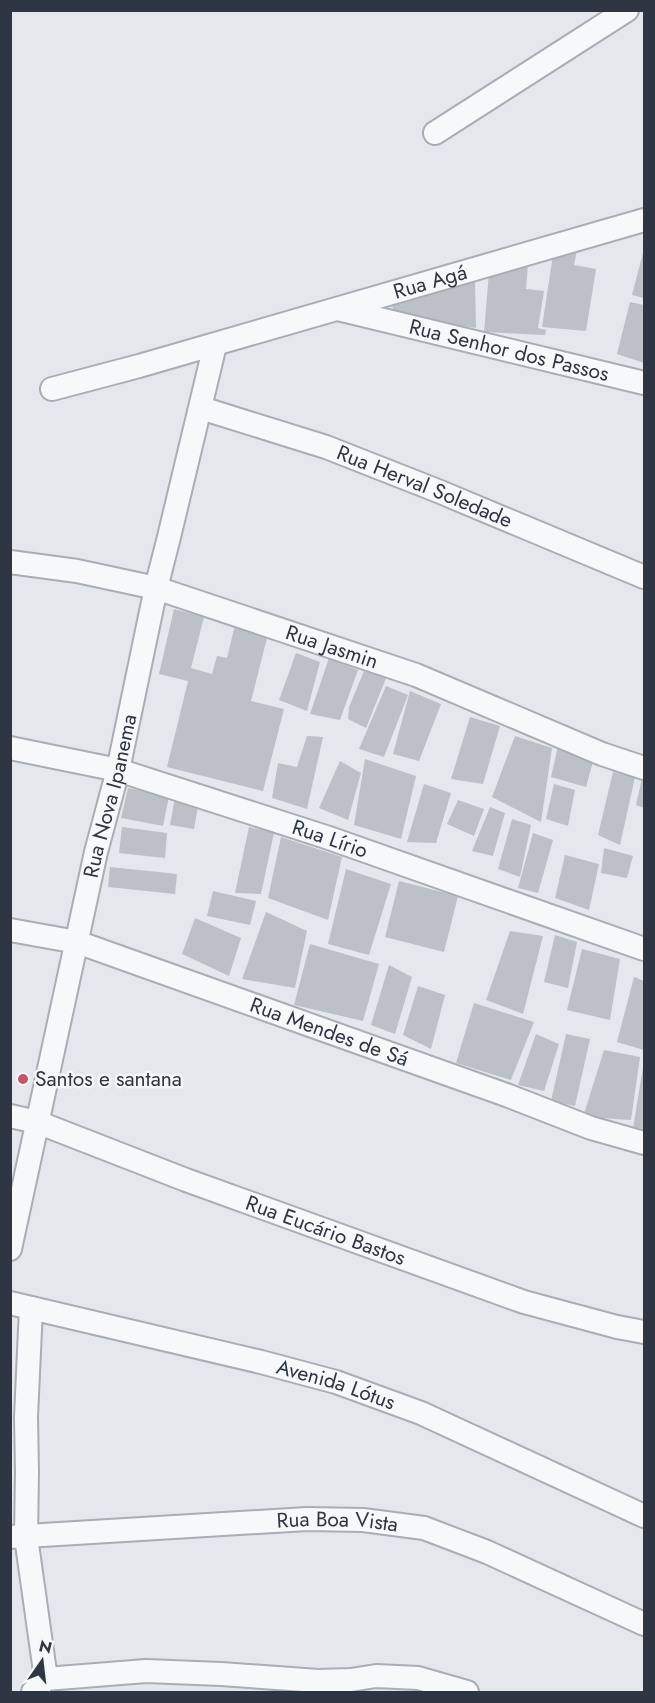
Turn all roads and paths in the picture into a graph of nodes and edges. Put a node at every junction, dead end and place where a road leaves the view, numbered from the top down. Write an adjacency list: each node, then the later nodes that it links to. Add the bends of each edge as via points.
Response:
1 (627, 10): 2 (street)
2 (435, 133)
3 (645, 220): 4 (street, Rua Agá)
4 (336, 309): 5 (street, Rua Agá); 6 (street, Rua Senhor dos Passos)
5 (215, 345): 7 (street, Rua Agá); 8 (street, Rua Nova Ipanema)
6 (645, 383)
7 (52, 389)
8 (201, 408): 10 (street, Rua Herval Soledade, via 326,447); 11 (street, Rua Nova Ipanema)
9 (10, 562): 11 (street, Rua Jasmin)
10 (645, 577)
11 (156, 588): 13 (street, Rua Jasmin, via 416,675 602,754); 14 (street, Rua Nova Ipanema)
12 (10, 748): 14 (street, Rua Lírio)
13 (645, 768)
14 (117, 770): 16 (street, Rua Nova Ipanema); 17 (street, Rua Lírio, via 326,837)
15 (10, 930): 16 (street, Rua Mendes de Sá)
16 (76, 942): 19 (street, Rua Nova Ipanema); 20 (street, Rua Mendes de Sá, via 591,1128)
17 (645, 949)
18 (10, 1116): 19 (street, Rua Eucário Bastos)
19 (37, 1122): 21 (street, Rua Nova Ipanema); 23 (street, Rua Eucário Bastos, via 524,1302)
20 (645, 1143)
21 (10, 1249)
22 (21, 1306): 24 (street, Avenida Lótus, via 336,1382 421,1413); 25 (street, via 27,1472)
23 (645, 1332)
24 (645, 1516)
25 (18, 1537): 26 (street, Rua Boa Vista, via 307,1519 363,1520 424,1528 488,1552); 28 (street)
26 (645, 1624)
27 (318, 1681): 28 (street, via 146,1671); 29 (street); 30 (street)
28 (40, 1685)
29 (347, 1686): 31 (street, via 376,1676 418,1678)
30 (281, 1692)
31 (467, 1692)

